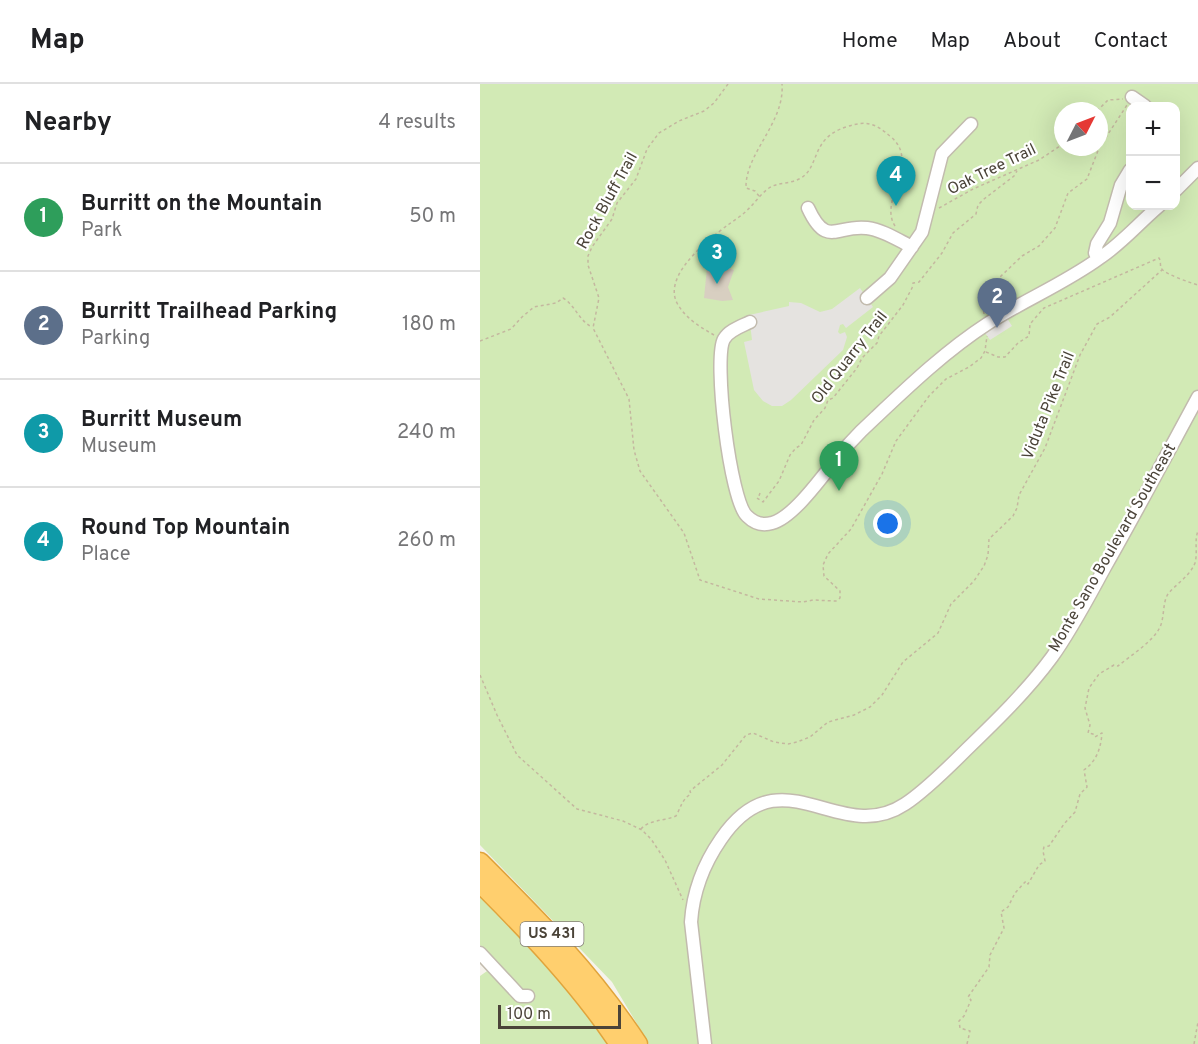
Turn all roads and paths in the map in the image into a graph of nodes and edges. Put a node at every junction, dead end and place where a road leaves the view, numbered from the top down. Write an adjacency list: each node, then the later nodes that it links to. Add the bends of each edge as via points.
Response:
1 (728, 84): 23 (path, Rock Bluff Trail, via 704,111 659,134 592,248 588,265 599,298)
2 (782, 84): 12 (path, via 781,106 746,183 746,188)
3 (1131, 99): 4 (path, via 1114,98); 5 (street); 22 (path, via 1099,148 1087,179 1068,193 1055,228 1005,272 990,292 983,307)
4 (1106, 102)
5 (1137, 102)
6 (971, 124): 14 (street, via 942,154)
7 (1054, 150): 9 (path, Oak Tree Trail)
8 (1198, 168): 11 (street)
9 (1017, 171): 14 (path, Oak Tree Trail, via 940,208); 28 (path, Old Quarry Trail, via 978,205 976,214 953,233 942,253 913,283 877,343 828,400 801,445 790,455 765,501 757,498)
10 (1126, 178): 17 (street, via 1110,223 1097,244)
11 (1180, 186)
12 (759, 197): 16 (path, via 808,172 825,138 847,126 870,122 893,138 902,152 891,217); 24 (path, via 746,212 713,236 676,277 675,301 687,316)
13 (808, 208): 16 (street, via 813,220 831,233 870,229)
14 (929, 209): 16 (street, via 922,232)
15 (1153, 210): 17 (street)
16 (908, 245): 20 (street, via 890,278)
17 (1098, 259): 22 (street)
18 (1163, 269): 19 (path); 26 (path, via 1159,258 1044,308 1030,324 1029,336 1005,357); 31 (path, Viduta Pike Trail, via 1097,324 1080,355 1046,448 1019,495 1017,508 989,539 984,566 951,604 938,633 903,662 877,701 854,715 828,722 797,742 788,744 753,733 746,735 724,762 690,791 676,816 643,825)
19 (1198, 285)
20 (867, 298)
21 (750, 322): 24 (street)
22 (987, 324): 24 (street, via 925,372 876,417 790,511 773,523 764,524 757,524 742,512 730,469 720,355); 26 (path)
23 (593, 328): 25 (path, via 563,298 534,307 511,329); 26 (path, via 629,399 640,471 684,533 700,580 759,599 781,601 840,598 840,591 824,576 828,554 851,529 896,441 929,396)
24 (723, 340)
25 (480, 341)
26 (985, 351)
27 (1198, 396): 34 (street, Monte Sano Boulevard Southeast, via 1083,609 1038,675 982,735 905,804 891,811 856,816 801,801 775,800 746,810 730,826 706,863)
28 (760, 493)
29 (1198, 531): 41 (path, via 1195,563 1165,599 1160,629 1118,666 1099,674 1089,688 1085,708 1088,733 1095,737 1103,733 1092,764 1084,770 1087,787 1080,794 1077,810 1049,846 1044,847 1045,861 1000,912 1004,928 990,955 989,967 968,997 971,1000 959,1021 960,1028 970,1031)
30 (480, 675): 31 (path, via 517,755 577,809)
31 (641, 829): 34 (path, via 665,860 684,902)
32 (480, 862): 39 (highway, US 431, via 580,965)
33 (480, 883): 38 (highway, US 431, via 568,976)
34 (693, 903): 40 (street, Monte Sano Boulevard Southeast, via 691,922)
35 (480, 953): 36 (street, via 520,996)
36 (528, 996)
37 (1198, 1022): 42 (path)
38 (618, 1044)
39 (638, 1044)
40 (705, 1044)
41 (967, 1044)
42 (1194, 1044)

